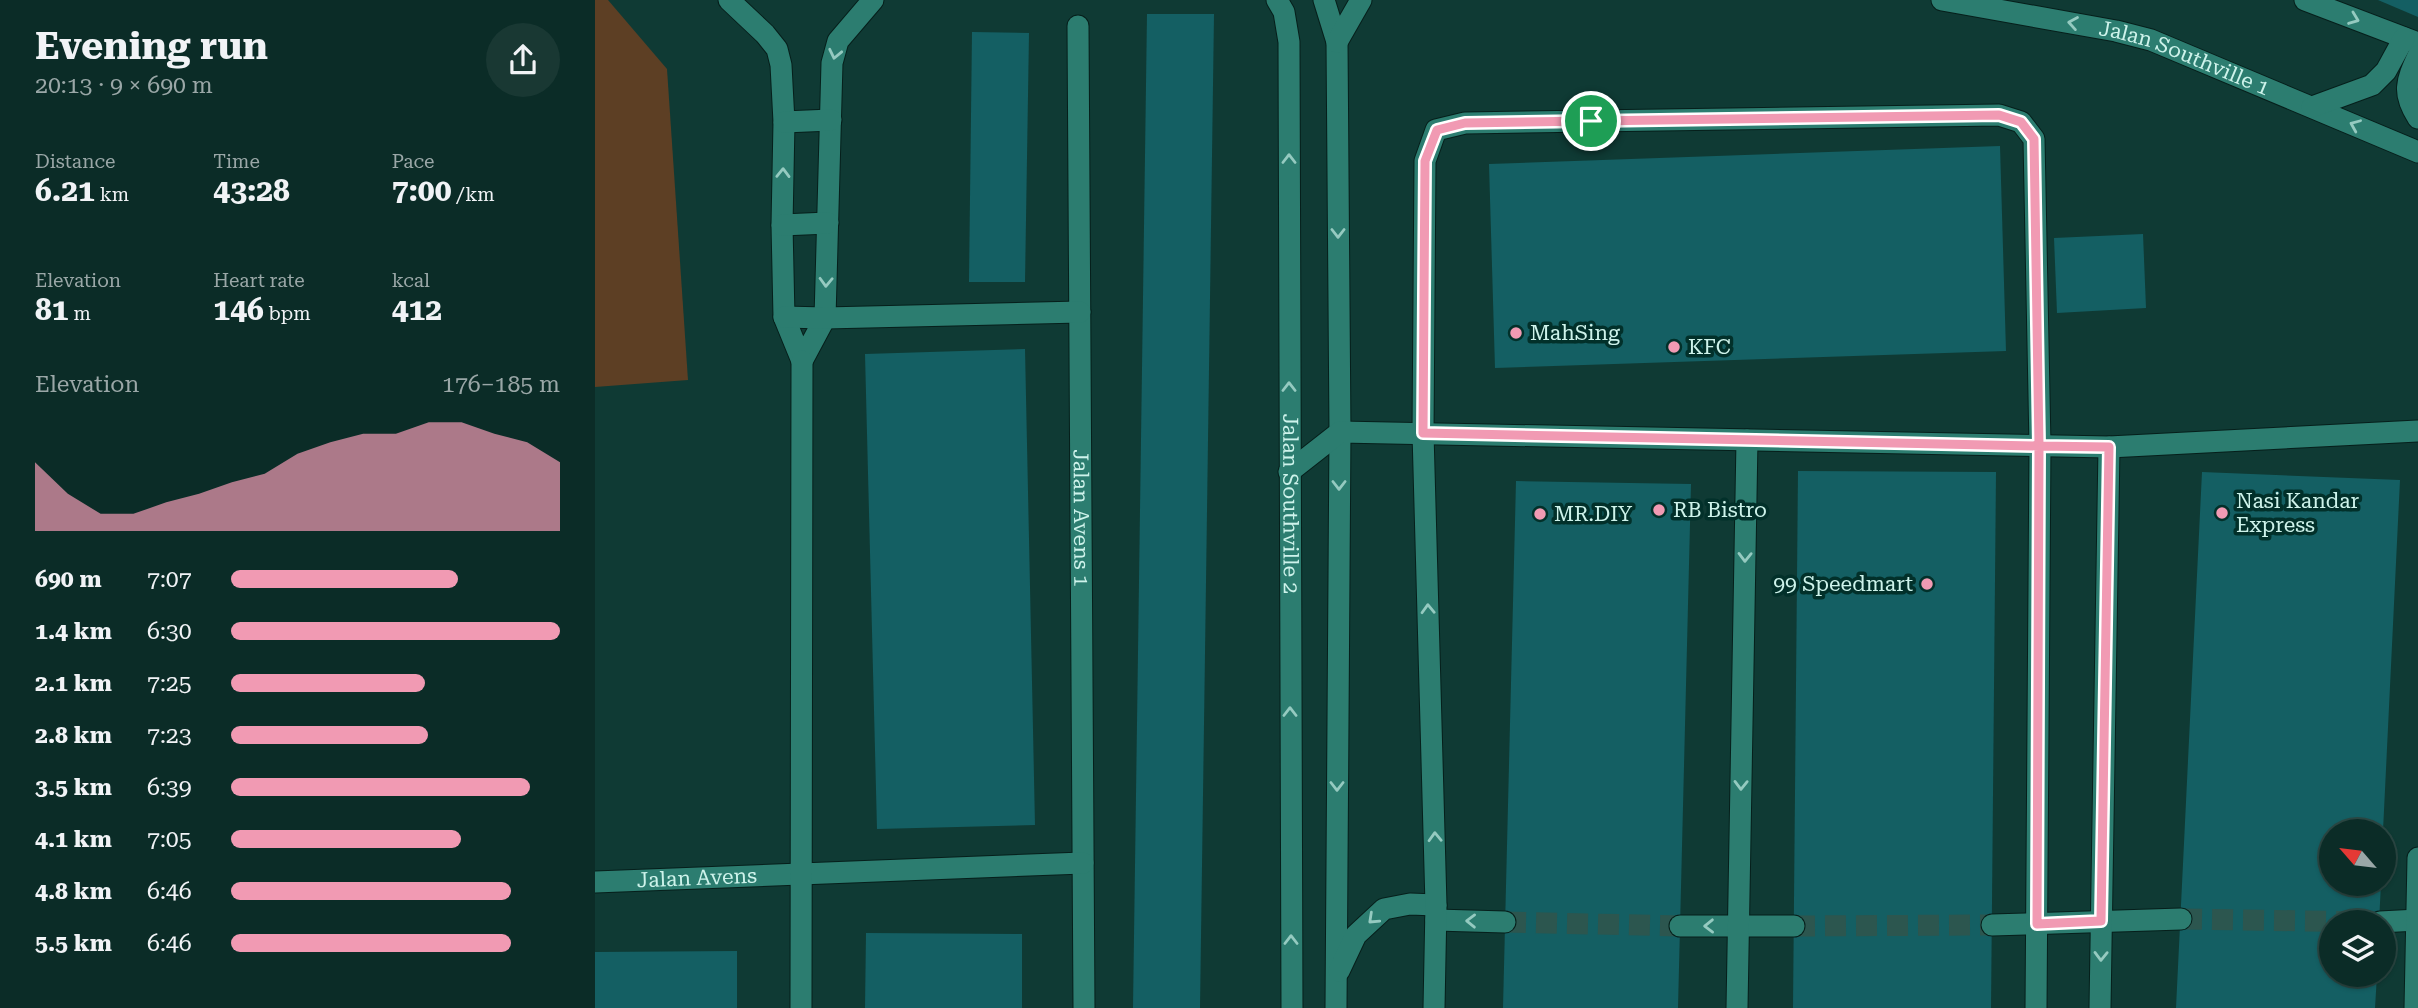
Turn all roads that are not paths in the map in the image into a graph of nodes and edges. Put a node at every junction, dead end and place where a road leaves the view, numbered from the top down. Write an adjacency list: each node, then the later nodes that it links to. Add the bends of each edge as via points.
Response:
1 (729, 0): 15 (street, via 776,49)
2 (873, 0): 14 (street, one-way to 14, via 838,41 832,63)
3 (1277, 0): 29 (street, Jalan Southville 2, one-way to 3, via 1289,42)
4 (1324, 0): 10 (street)
5 (1361, 0): 10 (street)
6 (1942, 0): 12 (street, Jalan Southville 1, one-way to 6, via 2151,40)
7 (2305, 0): 9 (street, one-way to 9)
8 (1078, 26): 19 (street, Jalan Avens 1)
9 (2411, 41): 12 (street, via 2372,85)
10 (1337, 42): 24 (street, one-way to 24)
11 (2418, 57): 13 (street, via 2406,82 2408,103)
12 (2312, 107): 16 (street, Jalan Southville 1, one-way to 12)
13 (2418, 118)
14 (831, 120): 15 (street); 17 (street)
15 (784, 122): 18 (street, one-way to 15)
16 (2418, 152)
17 (828, 223): 18 (street); 21 (street, one-way to 21)
18 (782, 225): 20 (street)
19 (1080, 312): 21 (street); 31 (street, Jalan Avens 1)
20 (784, 317): 21 (street); 22 (street)
21 (825, 318): 22 (street)
22 (802, 361): 32 (street)
23 (2418, 431): 28 (street)
24 (1340, 432): 25 (street); 29 (street); 45 (street, one-way to 45)
25 (1423, 433): 26 (street); 27 (street, via 1425,161 1437,130 1465,123 1999,115 2021,122 2034,139); 34 (street, one-way to 25)
26 (1747, 440): 27 (street); 41 (street, one-way to 41)
27 (2039, 446): 28 (street); 40 (street)
28 (2109, 447): 37 (street)
29 (1289, 472): 48 (street, Jalan Southville 2, one-way to 29)
30 (2418, 859): 36 (street)
31 (1083, 863): 32 (street, Jalan Avens); 47 (street, Jalan Avens 1)
32 (799, 874): 33 (street, Jalan Avens); 46 (street)
33 (595, 882)
34 (1436, 913): 39 (street, one-way to 34); 45 (street, one-way to 45, via 1410,904 1384,909 1356,935); 50 (street)
35 (2181, 919): 37 (street)
36 (2417, 920): 38 (street); 54 (street)
37 (2101, 921): 40 (street); 53 (street, one-way to 53)
38 (2396, 921)
39 (1505, 922)
40 (2037, 924): 42 (street); 52 (street)
41 (1739, 925): 43 (street, one-way to 43); 44 (street); 51 (street)
42 (1992, 925)
43 (1680, 926)
44 (1794, 926)
45 (1336, 977): 49 (street)
46 (800, 1008)
47 (1084, 1008)
48 (1292, 1008)
49 (1336, 1008)
50 (1434, 1008)
51 (1738, 1008)
52 (2036, 1008)
53 (2100, 1008)
54 (2415, 1008)

